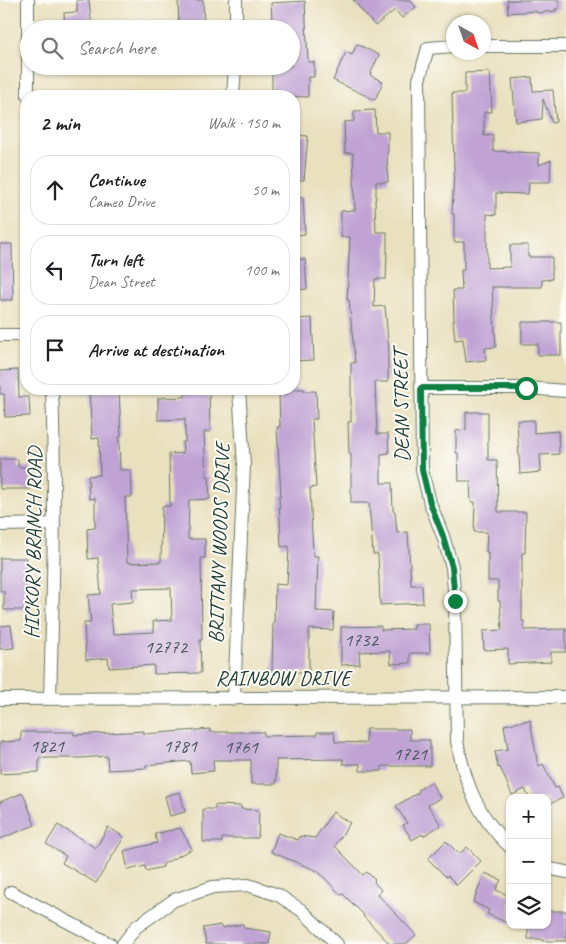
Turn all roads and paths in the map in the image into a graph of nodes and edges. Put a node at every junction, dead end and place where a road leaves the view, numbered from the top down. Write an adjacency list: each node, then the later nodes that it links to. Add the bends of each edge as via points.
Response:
1 (28, 0): 3 (street)
2 (236, 0): 4 (street)
3 (28, 20)
4 (236, 20)
5 (491, 46): 6 (street)
6 (566, 46)
7 (446, 47): 14 (street, DEAN STREET, via 428,48 419,80)
8 (28, 75): 10 (street)
9 (235, 75): 11 (street)
10 (28, 90)
11 (234, 90)
12 (0, 335): 13 (street)
13 (20, 335)
14 (421, 388): 15 (street); 22 (street, DEAN STREET, via 422,470 452,567)
15 (566, 391)
16 (52, 395): 19 (street, HICKORY BRANCH ROAD)
17 (239, 395): 24 (street, BRITTANY WOODS DRIVE, via 244,465)
18 (0, 524): 19 (street)
19 (54, 524): 21 (street, HICKORY BRANCH ROAD)
20 (566, 697): 22 (street, RAINBOW DRIVE)
21 (50, 698): 23 (street, RAINBOW DRIVE); 24 (street, RAINBOW DRIVE)
22 (455, 698): 24 (street, RAINBOW DRIVE); 25 (street, DEAN STREET, via 457,741 467,782 481,814)
23 (0, 699)
24 (234, 699)
25 (505, 842)
26 (551, 869): 27 (street)
27 (566, 872)
28 (11, 892): 29 (street)
29 (110, 944)
30 (123, 944): 31 (street, via 136,927 174,900 214,886 248,885 278,895 301,910)
31 (337, 944)

